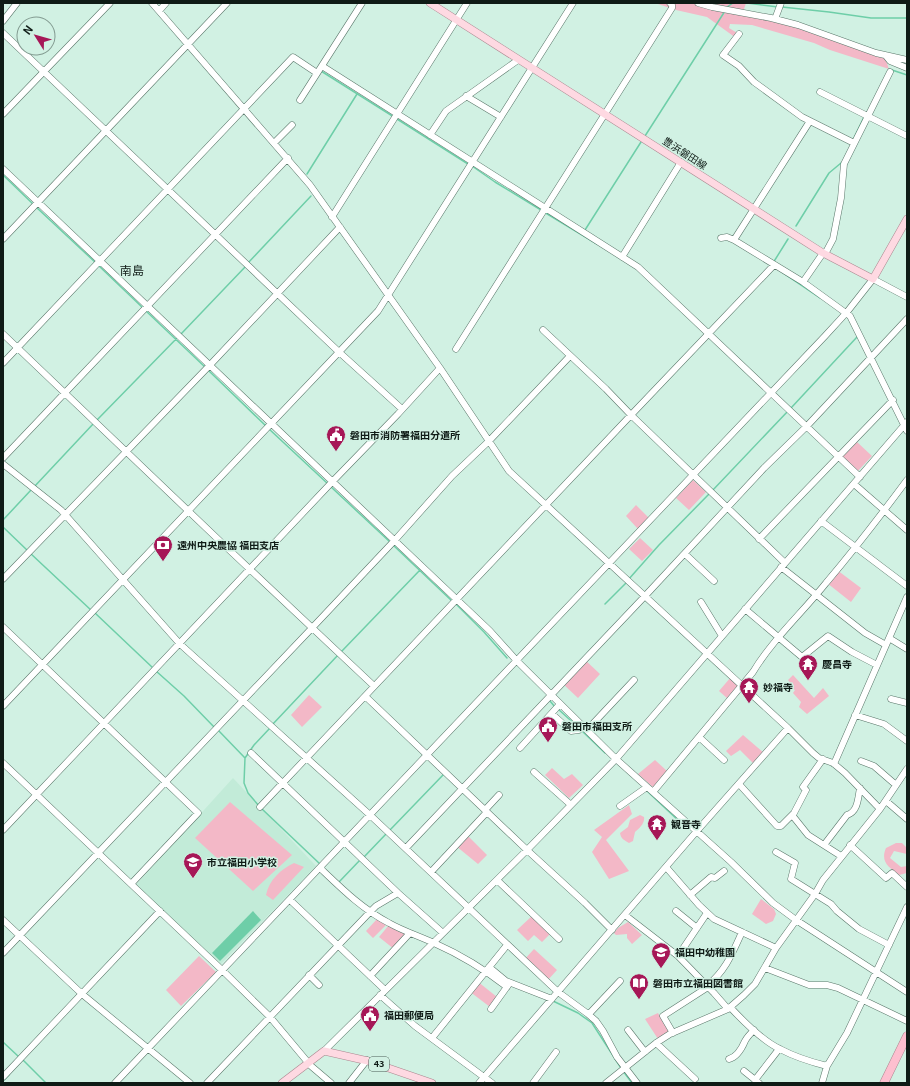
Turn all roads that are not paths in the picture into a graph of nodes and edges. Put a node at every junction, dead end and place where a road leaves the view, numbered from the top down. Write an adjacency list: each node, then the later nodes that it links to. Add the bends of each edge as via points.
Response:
1 (17, 3): 16 (street)
2 (110, 3): 26 (street)
3 (152, 3): 13 (street)
4 (166, 3): 13 (street)
5 (227, 3): 19 (street)
6 (362, 3): 25 (street)
7 (430, 3): 14 (main road, 豊浜磐田線)
8 (467, 3): 14 (street)
9 (573, 3): 23 (street)
10 (670, 3): 34 (street, via 672,8)
11 (698, 3): 15 (street)
12 (781, 3): 15 (street)
13 (159, 11): 19 (street)
14 (457, 19): 21 (main road, 豊浜磐田線); 33 (street)
15 (775, 19): 20 (street)
16 (3, 21)
17 (3, 33): 26 (street)
18 (739, 34): 37 (street, via 723,55 739,66 754,82)
19 (188, 44): 31 (street); 39 (street)
20 (885, 56): 22 (street); 24 (street)
21 (518, 60): 23 (main road, 豊浜磐田線); 29 (street)
22 (907, 60)
23 (531, 68): 34 (main road, 豊浜磐田線); 35 (street)
24 (907, 68)
25 (319, 70): 30 (street); 31 (street, via 293,57); 33 (street)
26 (44, 71): 32 (street); 39 (street)
27 (890, 72): 36 (street)
28 (820, 92): 36 (street)
29 (466, 96): 35 (street); 40 (street, via 446,111)
30 (300, 100)
31 (244, 108): 43 (street); 48 (street)
32 (3, 114)
33 (397, 114): 40 (street); 52 (street)
34 (606, 115): 46 (main road, 豊浜磐田線); 50 (street)
35 (501, 116): 45 (street)
36 (867, 116): 41 (street); 42 (street)
37 (810, 121): 42 (street); 51 (street)
38 (292, 125): 43 (street)
39 (106, 130): 48 (street); 49 (street)
40 (430, 135): 45 (street)
41 (907, 136)
42 (854, 142): 59 (street, via 844,164 841,198 833,238)
43 (274, 143): 44 (street)
44 (288, 158): 52 (street); 55 (street)
45 (472, 162): 50 (street); 66 (street)
46 (681, 162): 51 (main road, 豊浜磐田線); 60 (street)
47 (3, 169): 49 (street)
48 (168, 189): 55 (street); 61 (street)
49 (39, 202): 57 (street); 61 (street)
50 (546, 209): 60 (street); 75 (street)
51 (754, 209): 58 (street); 59 (main road, 豊浜磐田線)
52 (332, 217): 54 (street)
53 (907, 219): 63 (main road)
54 (340, 227): 65 (street); 66 (street)
55 (215, 233): 65 (street); 68 (street)
56 (721, 238): 58 (street)
57 (3, 239)
58 (734, 240): 62 (street)
59 (824, 253): 63 (main road, 豊浜磐田線); 64 (street)
60 (622, 257): 72 (street, via 647,274)
61 (100, 260): 68 (street); 74 (street)
62 (774, 265): 64 (street); 72 (street)
63 (873, 279): 67 (street); 69 (street)
64 (803, 282): 69 (street)
65 (278, 293): 76 (street); 80 (street)
66 (388, 296): 76 (street, via 371,319); 81 (street)
67 (907, 297)
68 (148, 305): 80 (street); 82 (street)
69 (847, 312): 78 (street); 83 (street)
70 (907, 319): 78 (street)
71 (543, 330): 77 (street)
72 (709, 333): 83 (street); 86 (street)
73 (3, 334): 74 (street)
74 (18, 348): 79 (street); 82 (street)
75 (456, 349)
76 (340, 352): 85 (street); 87 (street)
77 (570, 356): 86 (street); 90 (street)
78 (871, 358): 84 (street); 88 (street)
79 (3, 363)
80 (210, 365): 87 (street); 91 (street)
81 (440, 368): 85 (street); 90 (street)
82 (64, 392): 91 (street); 93 (street)
83 (771, 392): 88 (street); 95 (street)
84 (893, 400): 89 (street); 92 (street)
85 (402, 409): 98 (street)
86 (630, 415): 95 (street); 100 (street)
87 (272, 423): 98 (street); 102 (street)
88 (807, 426): 92 (street); 101 (street)
89 (906, 426): 96 (street)
90 (489, 441): 100 (street, via 509,471); 108 (street, via 452,476)
91 (127, 452): 102 (street); 104 (street)
92 (839, 457): 96 (street); 107 (street)
93 (3, 458)
94 (3, 464): 104 (street)
95 (693, 475): 101 (street); 111 (street)
96 (860, 477): 99 (street)
97 (907, 480): 103 (street)
98 (333, 481): 108 (street); 113 (street)
99 (854, 484): 103 (street); 105 (street)
100 (546, 505): 111 (street); 121 (street)
101 (727, 508): 107 (street); 110 (street)
102 (188, 510): 113 (street); 115 (street)
103 (884, 510): 106 (street); 109 (street)
104 (65, 515): 114 (street); 115 (street)
105 (822, 521): 109 (street); 112 (street)
106 (907, 530)
107 (760, 539): 112 (street)
108 (395, 540): 121 (street); 125 (street)
109 (856, 547): 117 (street); 118 (street)
110 (684, 554): 116 (street); 119 (street)
111 (608, 563): 119 (street); 133 (street)
112 (783, 565): 118 (street); 123 (street)
113 (250, 569): 125 (street); 129 (street)
114 (3, 579)
115 (122, 581): 129 (street); 134 (street)
116 (714, 581)
117 (907, 586)
118 (816, 595): 127 (street); 130 (street, via 865,633)
119 (645, 596): 132 (street); 139 (street)
120 (907, 597): 128 (street)
121 (457, 599): 133 (street); 137 (street)
122 (701, 602): 126 (street)
123 (745, 609): 126 (street); 127 (street)
124 (3, 628): 134 (street)
125 (312, 628): 137 (street); 142 (street)
126 (722, 636): 132 (street)
127 (779, 637): 135 (street, via 802,657 828,636); 138 (street)
128 (889, 638): 130 (street); 131 (street)
129 (180, 644): 142 (street); 147 (street)
130 (886, 645): 135 (street)
131 (907, 649)
132 (707, 653): 138 (street); 156 (street)
133 (517, 661): 139 (street); 154 (street)
134 (43, 665): 144 (street); 147 (street)
135 (877, 665): 146 (street)
136 (634, 680): 148 (street)
137 (374, 686): 140 (street)
138 (742, 686): 149 (street); 150 (street)
139 (551, 695): 145 (street); 168 (street)
140 (365, 696): 154 (street); 155 (street)
141 (892, 699): 143 (street)
142 (243, 700): 155 (street); 164 (street)
143 (907, 703)
144 (3, 706)
145 (556, 709): 148 (street); 148 (street, via 571,731); 152 (street)
146 (855, 715): 151 (street, via 884,724); 161 (street)
147 (104, 723): 164 (street); 172 (street)
148 (583, 728): 156 (street)
149 (788, 728): 157 (street, via 812,752); 166 (street)
150 (699, 737): 158 (street); 171 (street)
151 (907, 741)
152 (520, 748)
153 (251, 753): 165 (street)
154 (426, 755): 168 (street); 180 (street)
155 (307, 757): 165 (street); 180 (street)
156 (616, 759): 170 (street); 175 (street)
157 (823, 759): 161 (street); 181 (street, via 803,786 806,790)
158 (724, 760)
159 (861, 761): 167 (street, via 874,766)
160 (3, 763): 172 (street)
161 (834, 764): 169 (street)
162 (907, 769): 167 (street)
163 (534, 772): 175 (street)
164 (166, 782): 191 (street); 198 (street, via 198,813)
165 (283, 783): 177 (street); 185 (street)
166 (739, 784): 181 (street, via 777,826 781,826); 184 (street)
167 (896, 785): 174 (street)
168 (462, 788): 179 (street); 188 (street)
169 (860, 788): 178 (street); 186 (street, via 856,806 851,814 847,815)
170 (645, 789): 171 (street); 176 (street)
171 (653, 792): 184 (street)
172 (36, 795): 183 (street); 191 (street)
173 (499, 795): 179 (street)
174 (886, 801): 178 (street); 182 (street)
175 (571, 805): 189 (street)
176 (620, 806)
177 (260, 807)
178 (880, 809): 187 (street)
179 (486, 811): 189 (street); 196 (street)
180 (370, 815): 185 (street); 188 (street)
181 (792, 815): 186 (street, via 808,835)
182 (907, 819)
183 (3, 830)
184 (696, 832): 193 (street); 212 (street, via 762,894)
185 (345, 841): 194 (street); 200 (street)
186 (824, 845): 192 (street)
187 (850, 845): 192 (street); 199 (street, via 886,878 892,872)
188 (406, 848): 196 (street)
189 (527, 850): 197 (street); 214 (street)
190 (776, 852): 201 (street, via 795,863 791,878)
191 (98, 853): 198 (street); 218 (street)
192 (842, 856): 201 (street)
193 (666, 867): 202 (street); 210 (street)
194 (320, 868): 203 (street); 208 (street)
195 (724, 871): 202 (street, via 715,878 712,877)
196 (431, 872): 205 (street)
197 (497, 880): 205 (street); 219 (street)
198 (131, 884): 206 (street)
199 (907, 887)
200 (398, 893): 208 (street); 217 (street)
201 (814, 894): 212 (street); 223 (street, via 831,904 859,929)
202 (690, 895): 209 (street)
203 (290, 900): 221 (street); 229 (street)
204 (907, 907): 223 (street)
205 (469, 908): 217 (street); 222 (street)
206 (160, 911): 229 (street); 240 (street)
207 (676, 911): 213 (street)
208 (370, 912): 216 (street); 221 (street)
209 (707, 913): 213 (street); 215 (street)
210 (625, 915): 214 (street); 226 (street)
211 (3, 920): 218 (street)
212 (796, 920): 224 (street); 230 (street)
213 (697, 928): 226 (street)
214 (612, 930): 238 (street)
215 (742, 932): 224 (street); 236 (street, via 725,967)
216 (410, 933): 220 (street); 232 (street)
217 (443, 933): 220 (street)
218 (19, 936): 225 (street); 240 (street)
219 (559, 939)
220 (433, 942): 228 (street); 237 (street)
221 (338, 945): 231 (street); 232 (street)
222 (507, 945): 228 (street); 238 (street)
223 (888, 945): 230 (street)
224 (776, 948): 227 (street)
225 (3, 953)
226 (678, 956): 236 (street)
227 (765, 968): 243 (street, via 809,985 838,988); 244 (street, via 755,984)
228 (487, 969): 235 (street); 253 (street)
229 (222, 970): 247 (street); 255 (street)
230 (876, 971): 239 (street); 243 (street)
231 (309, 975): 234 (street); 247 (street)
232 (370, 976): 237 (street)
233 (620, 981): 246 (street)
234 (319, 984)
235 (509, 985): 242 (street); 245 (street)
236 (707, 986): 244 (street); 251 (street, via 663,1016)
237 (385, 990): 241 (street)
238 (558, 992): 242 (street); 246 (street)
239 (907, 992)
240 (82, 994): 255 (street); 266 (street)
241 (380, 995): 253 (street); 257 (street)
242 (552, 999): 267 (street)
243 (862, 999): 248 (street); 263 (street, via 847,1033)
244 (729, 1008): 250 (street); 251 (street)
245 (491, 1009)
246 (589, 1014): 264 (street, via 603,1031)
247 (270, 1017): 262 (street); 272 (street)
248 (907, 1020)
249 (628, 1030): 259 (street)
250 (754, 1030): 256 (street); 260 (street, via 733,1058)
251 (673, 1033): 254 (street)
252 (907, 1036): 283 (highway)
253 (432, 1038): 267 (street)
254 (656, 1043): 259 (street); 268 (street)
255 (148, 1048): 270 (street); 271 (street)
256 (779, 1049): 263 (street); 269 (street)
257 (324, 1051): 261 (main road, 43); 262 (main road)
258 (556, 1052): 279 (street)
259 (645, 1052): 264 (street)
260 (729, 1059)
261 (367, 1060): 275 (street); 276 (main road, 43)
262 (308, 1063): 273 (main road); 274 (street)
263 (827, 1066): 282 (street)
264 (624, 1067): 280 (street); 281 (street)
265 (744, 1071): 269 (street)
266 (3, 1077)
267 (484, 1077): 277 (street); 278 (street)
268 (695, 1079)
269 (757, 1081)
270 (115, 1083)
271 (190, 1083)
272 (207, 1083)
273 (282, 1083)
274 (331, 1083)
275 (349, 1083)
276 (432, 1083)
277 (479, 1083)
278 (492, 1083)
279 (533, 1083)
280 (606, 1083)
281 (636, 1083)
282 (822, 1083)
283 (884, 1083)

